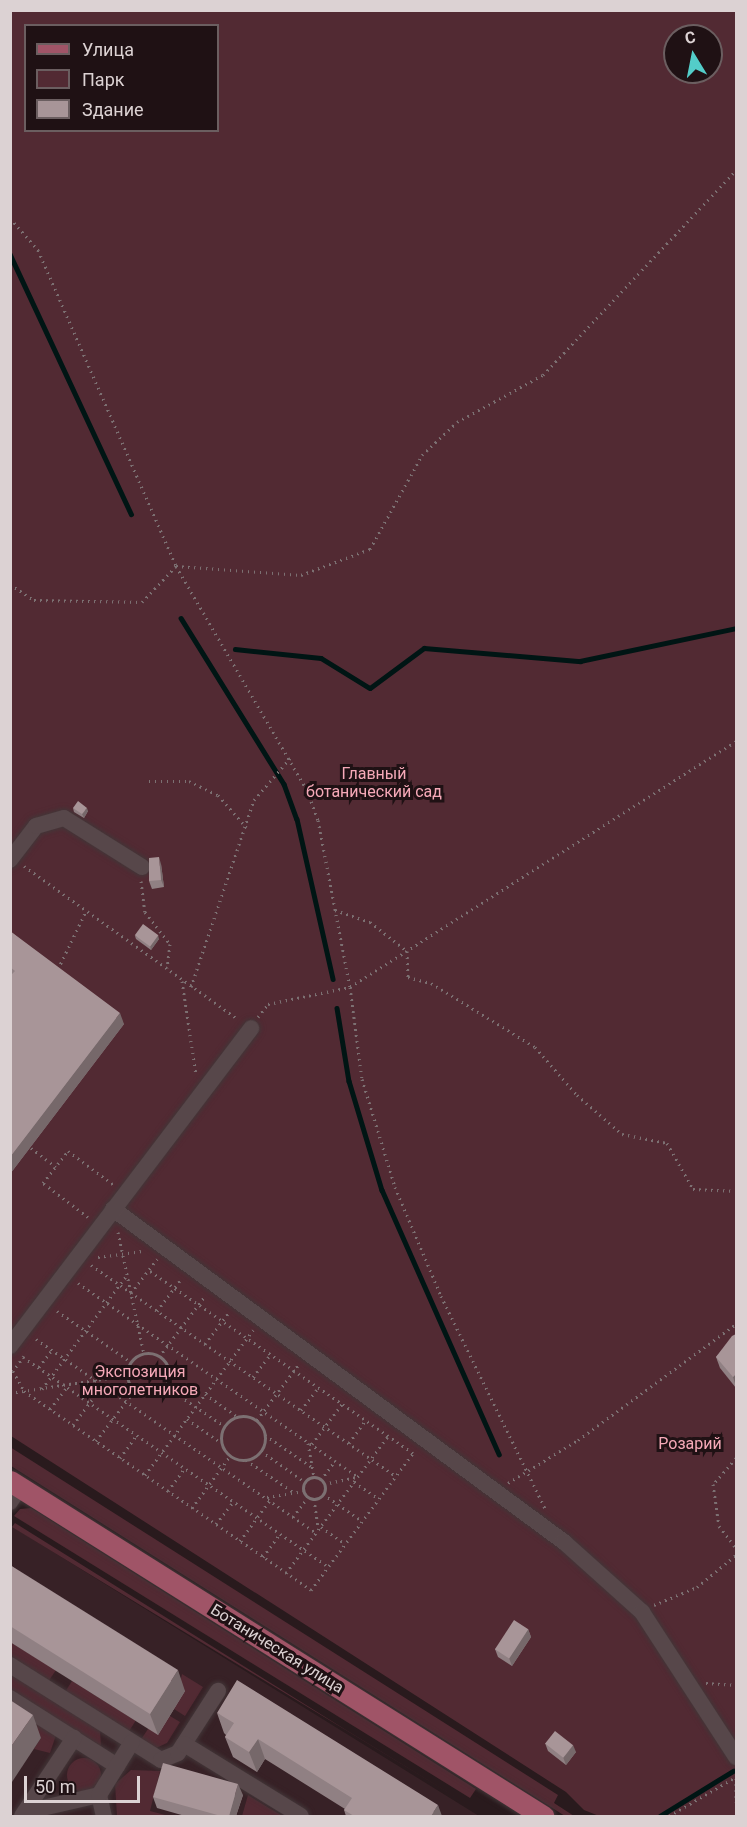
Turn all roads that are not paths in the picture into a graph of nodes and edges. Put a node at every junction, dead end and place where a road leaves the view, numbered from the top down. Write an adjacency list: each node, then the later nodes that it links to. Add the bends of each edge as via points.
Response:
1 (11, 859): 2 (lane, via 36,826 64,818)
2 (142, 867)
3 (250, 1028): 4 (lane, via 198,1102)
4 (112, 1209): 5 (lane); 13 (lane, via 497,1490 642,1612 696,1687)
5 (17, 1351)
6 (14, 1490): 19 (main road, Ботаническая улица)
7 (10, 1665): 11 (lane)
8 (218, 1691): 12 (lane)
9 (10, 1698): 10 (lane)
10 (74, 1738): 14 (lane); 16 (lane)
11 (132, 1742): 12 (lane, via 161,1760 178,1753); 14 (lane)
12 (184, 1744): 18 (lane)
13 (736, 1757)
14 (117, 1766): 15 (lane)
15 (99, 1795): 16 (lane); 17 (lane)
16 (24, 1814)
17 (104, 1816)
18 (301, 1816)
19 (543, 1816)

